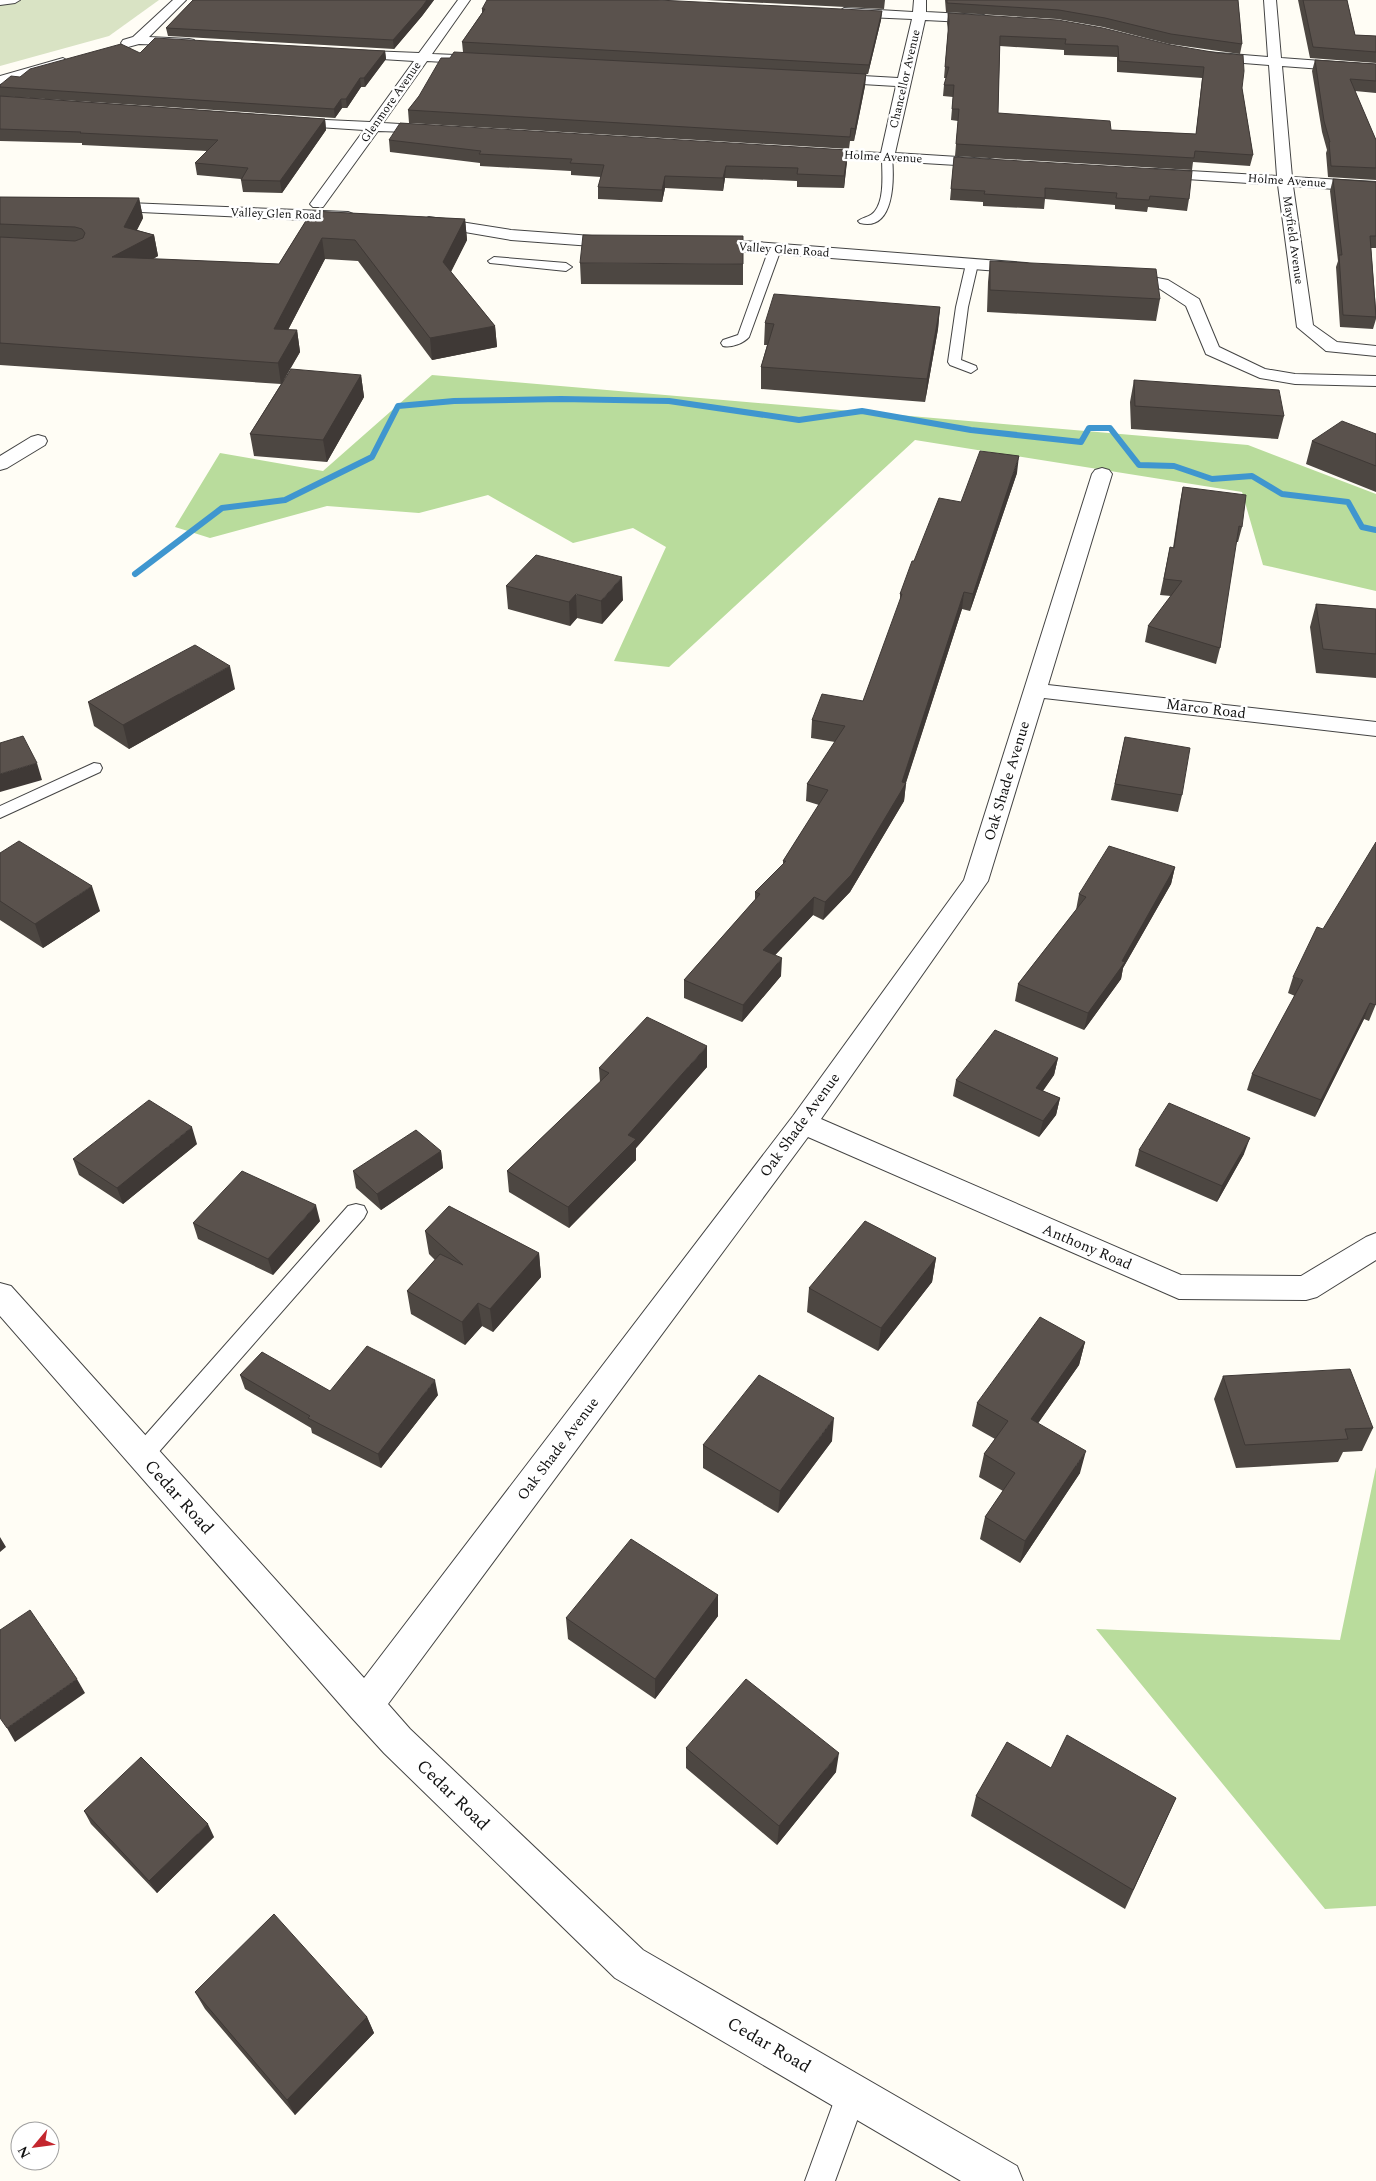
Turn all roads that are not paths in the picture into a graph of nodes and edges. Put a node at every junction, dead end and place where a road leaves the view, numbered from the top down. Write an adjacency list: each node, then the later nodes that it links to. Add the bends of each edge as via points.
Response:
1 (15, 0): 6 (lane)
2 (180, 0): 10 (street)
3 (464, 0): 15 (street, Glenmore Avenue)
4 (920, 0): 8 (street, Chancellor Avenue)
5 (1270, 0): 18 (street, Mayfield Avenue)
6 (0, 2)
7 (830, 12): 8 (street)
8 (920, 16): 9 (street); 22 (street, Chancellor Avenue)
9 (997, 20)
10 (138, 40): 11 (street); 12 (street)
11 (206, 44)
12 (119, 45)
13 (334, 52): 15 (street)
14 (1197, 55): 18 (street)
15 (422, 57): 17 (street); 24 (street, Glenmore Avenue)
16 (73, 59): 21 (street)
17 (491, 61)
18 (1276, 62): 19 (street); 30 (street, Mayfield Avenue)
19 (1376, 69)
20 (816, 78): 22 (street)
21 (0, 80)
22 (904, 82): 27 (street, Chancellor Avenue)
23 (276, 120): 24 (street)
24 (374, 127): 25 (street); 32 (street, Glenmore Avenue)
25 (453, 132)
26 (799, 152): 27 (street, Holme Avenue)
27 (887, 158): 28 (street, Holme Avenue); 36 (lane, via 888,183 882,209 878,216)
28 (1007, 164)
29 (1146, 172): 30 (street, Holme Avenue)
30 (1285, 180): 31 (street, Holme Avenue); 46 (street, Mayfield Avenue, via 1305,328 1332,347)
31 (1376, 187)
32 (318, 204)
33 (90, 207): 34 (street, Valley Glen Road)
34 (359, 218)
35 (415, 221): 37 (street, via 443,222 511,235)
36 (864, 221)
37 (634, 244)
38 (694, 245): 39 (street, Valley Glen Road)
39 (775, 249): 41 (street, Valley Glen Road); 45 (lane, via 743,336)
40 (494, 261): 42 (lane)
41 (972, 264): 43 (street, Valley Glen Road); 47 (lane, via 954,362)
42 (566, 267)
43 (1042, 269)
44 (1101, 274): 48 (street, via 1162,283 1193,304 1212,350 1260,373 1295,379)
45 (727, 343)
46 (1376, 351)
47 (971, 369)
48 (1376, 381)
49 (38, 442): 50 (street)
50 (0, 464)
51 (1102, 474): 52 (street, Oak Shade Avenue)
52 (1036, 690): 53 (street, Marco Road); 56 (street, Oak Shade Avenue, via 976,881)
53 (1376, 729)
54 (94, 768): 55 (lane)
55 (0, 813)
56 (803, 1124): 58 (street, Anthony Road, via 1179,1287 1306,1288); 61 (street, Oak Shade Avenue)
57 (356, 1212): 60 (lane)
58 (1376, 1245)
59 (0, 1296): 60 (street, Cedar Road)
60 (142, 1455): 61 (street, Cedar Road)
61 (365, 1706): 62 (street, Cedar Road, via 397,1741 629,1964)
62 (852, 2093): 63 (lane); 64 (street, Cedar Road)
63 (820, 2181)
64 (1002, 2181)

